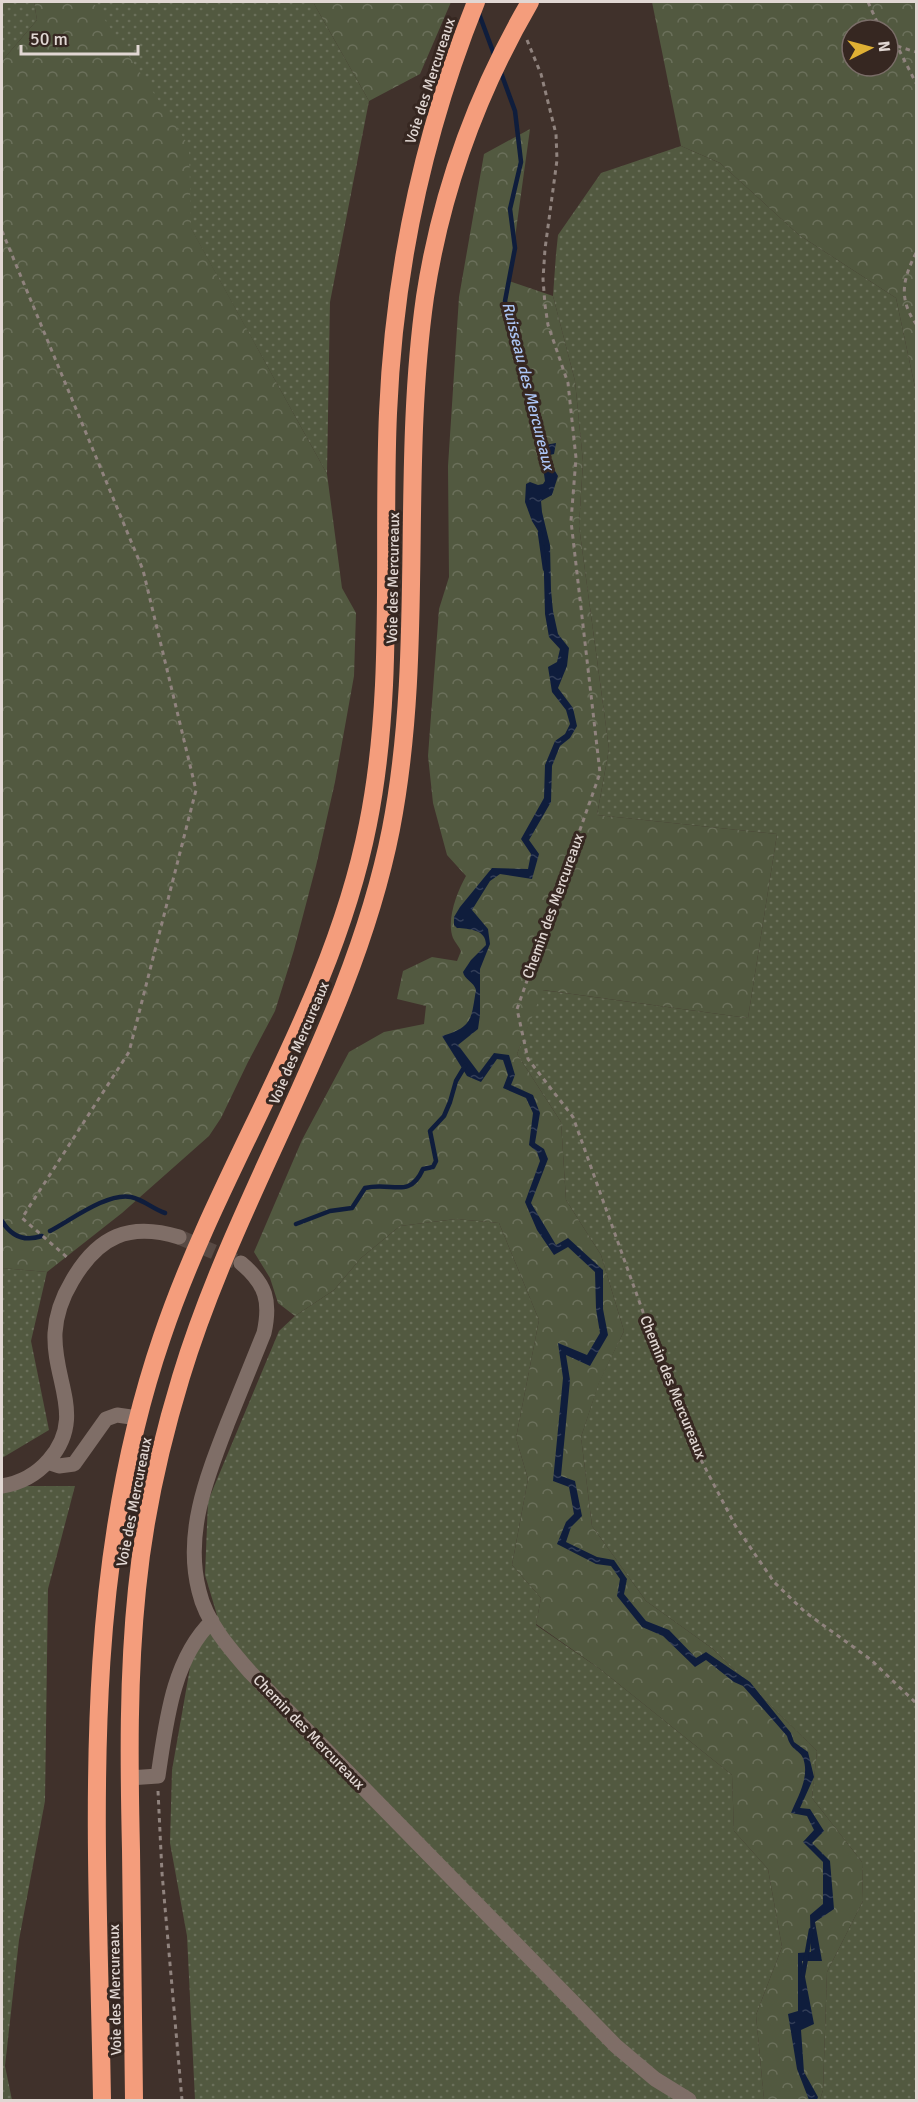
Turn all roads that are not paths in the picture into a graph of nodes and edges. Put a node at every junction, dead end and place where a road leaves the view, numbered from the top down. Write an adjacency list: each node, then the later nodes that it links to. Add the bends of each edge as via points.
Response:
1 (476, 2): 5 (highway, Voie des Mercureaux, via 445,84 424,157 394,324 387,444 384,702 367,831 353,888 323,972 198,1243 163,1334)
2 (530, 2): 9 (highway, Voie des Mercureaux, via 496,64 469,128 442,213 424,308 415,425 409,683 390,835 357,951 214,1283 174,1401 137,1583 130,1673)
3 (179, 1237): 6 (street, via 150,1230 111,1238 93,1251 68,1287 55,1330 67,1424 59,1448)
4 (241, 1263): 8 (street, Chemin des Mercureaux, via 262,1287 268,1316 199,1505 195,1569 199,1593)
5 (138, 1418): 6 (street, via 117,1415 106,1419 74,1464 59,1466); 10 (highway, Voie des Mercureaux, via 111,1550 100,1671)
6 (47, 1462): 7 (street, via 20,1482)
7 (2, 1486)
8 (212, 1621): 9 (street, via 200,1633 184,1662 173,1695 158,1776); 12 (street, Chemin des Mercureaux, via 250,1672 616,2046 655,2079)
9 (129, 1778): 11 (highway, Voie des Mercureaux)
10 (102, 2100)
11 (134, 2100)
12 (689, 2100)

